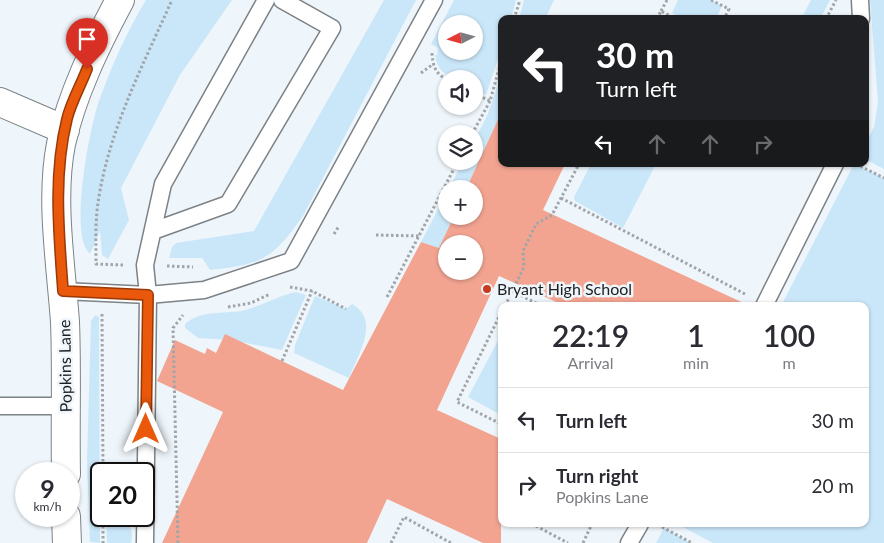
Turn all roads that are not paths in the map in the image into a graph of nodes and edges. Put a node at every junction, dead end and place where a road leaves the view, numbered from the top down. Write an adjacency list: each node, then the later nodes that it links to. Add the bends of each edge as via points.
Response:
1 (120, 0): 8 (street, Popkins Lane, via 100,37)
2 (266, 0): 10 (lane, via 163,184)
3 (282, 0): 10 (lane, via 332,28 228,204)
4 (434, 0): 12 (lane, via 291,261 204,290)
5 (860, 0): 6 (lane)
6 (861, 15)
7 (0, 102): 8 (street)
8 (65, 130): 11 (street, Popkins Lane, via 57,204)
9 (833, 167): 13 (lane)
10 (153, 231): 12 (lane, via 146,265)
11 (63, 291): 12 (lane); 15 (street, Popkins Lane)
12 (148, 295): 20 (lane)
13 (758, 302)
14 (0, 406): 15 (lane)
15 (65, 406): 16 (street, Popkins Lane)
16 (66, 462)
17 (66, 527): 19 (street)
18 (638, 527): 21 (lane)
19 (67, 543)
20 (145, 543)
21 (629, 543)

